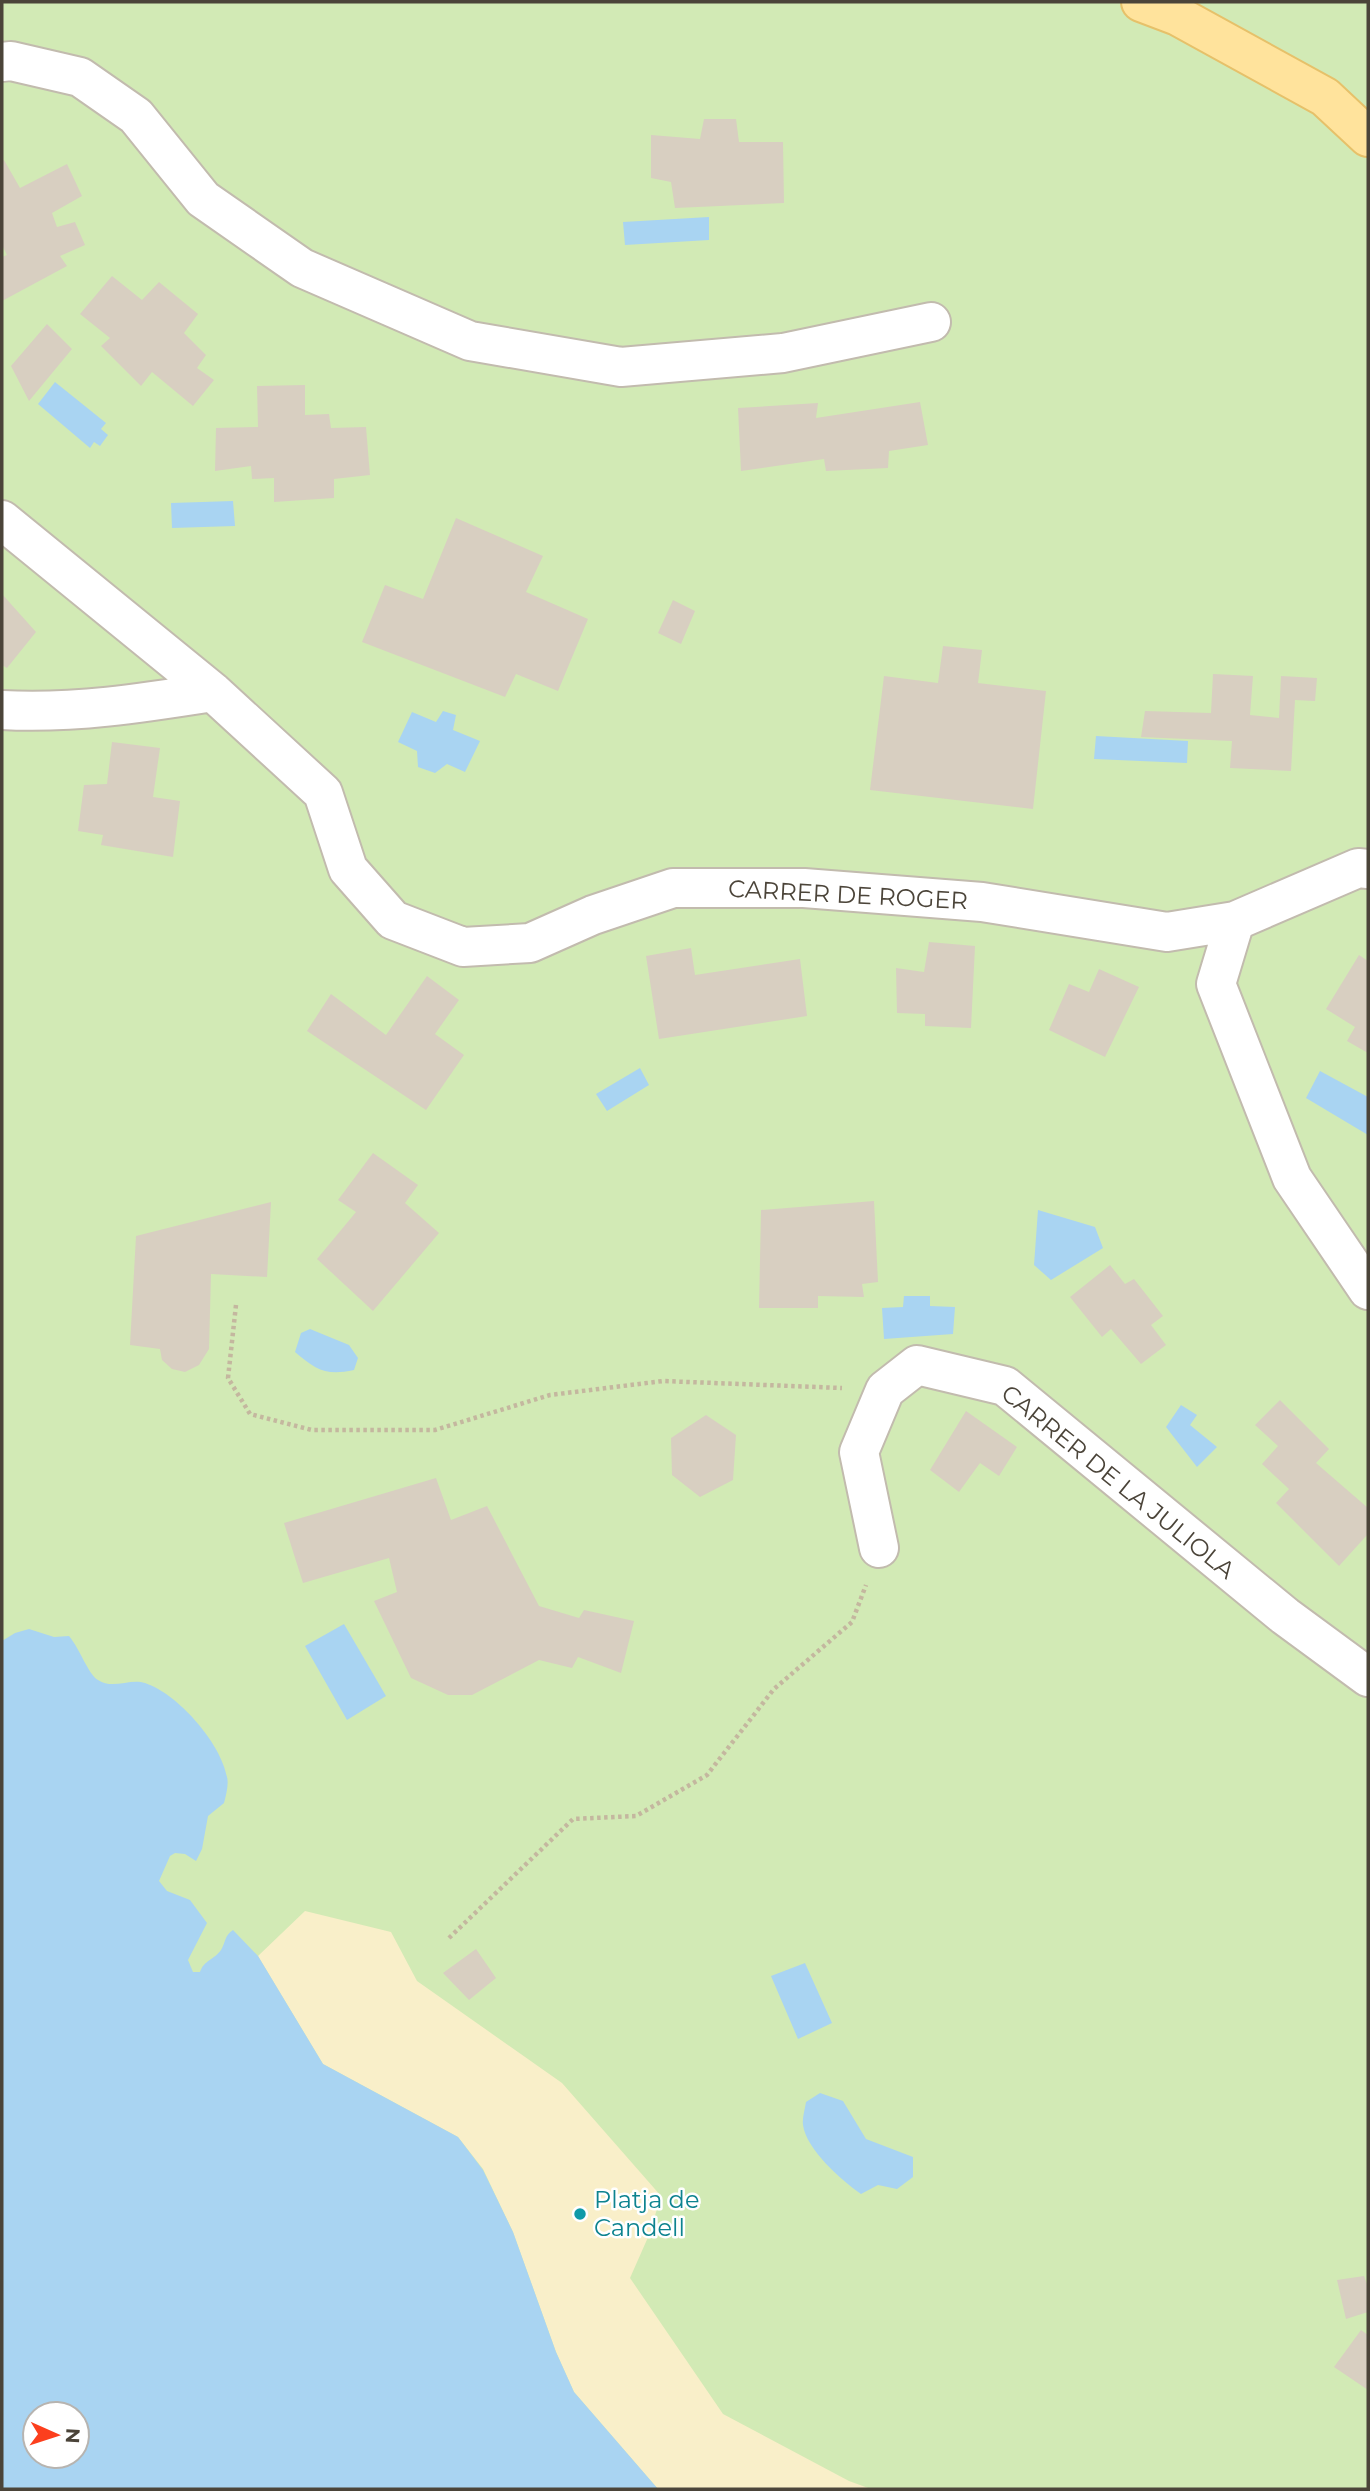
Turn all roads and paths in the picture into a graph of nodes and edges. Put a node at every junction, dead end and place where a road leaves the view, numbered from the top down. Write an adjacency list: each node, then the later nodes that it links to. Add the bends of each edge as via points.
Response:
1 (1141, 2): 3 (main road, via 1178,16 1325,97)
2 (2, 62): 4 (street, via 79,77 136,116 203,199 302,268 470,341 621,367 783,353)
3 (1368, 137)
4 (930, 322)
5 (2, 520): 6 (street, CARRER DE ROGER)
6 (214, 692): 7 (street, via 124,706); 9 (street, CARRER DE ROGER, via 323,793 348,869 393,920 463,947 530,943 593,915 673,888 804,888 982,902 1167,932)
7 (2, 710)
8 (1368, 869): 9 (street, CARRER DE ROGER, via 1358,868)
9 (1235, 921): 10 (street, via 1216,984 1292,1178)
10 (1368, 1290)
11 (236, 1306): 12 (path, via 228,1378 250,1414 312,1430 435,1430 550,1395 663,1381)
12 (885, 1390): 13 (street, via 859,1452); 14 (street, CARRER DE LA JULIOLA, via 917,1366 1005,1385 1285,1616)
13 (879, 1548): 15 (path, via 852,1622 774,1689 707,1775 636,1816 573,1819)
14 (1368, 1678)
15 (449, 1938)

